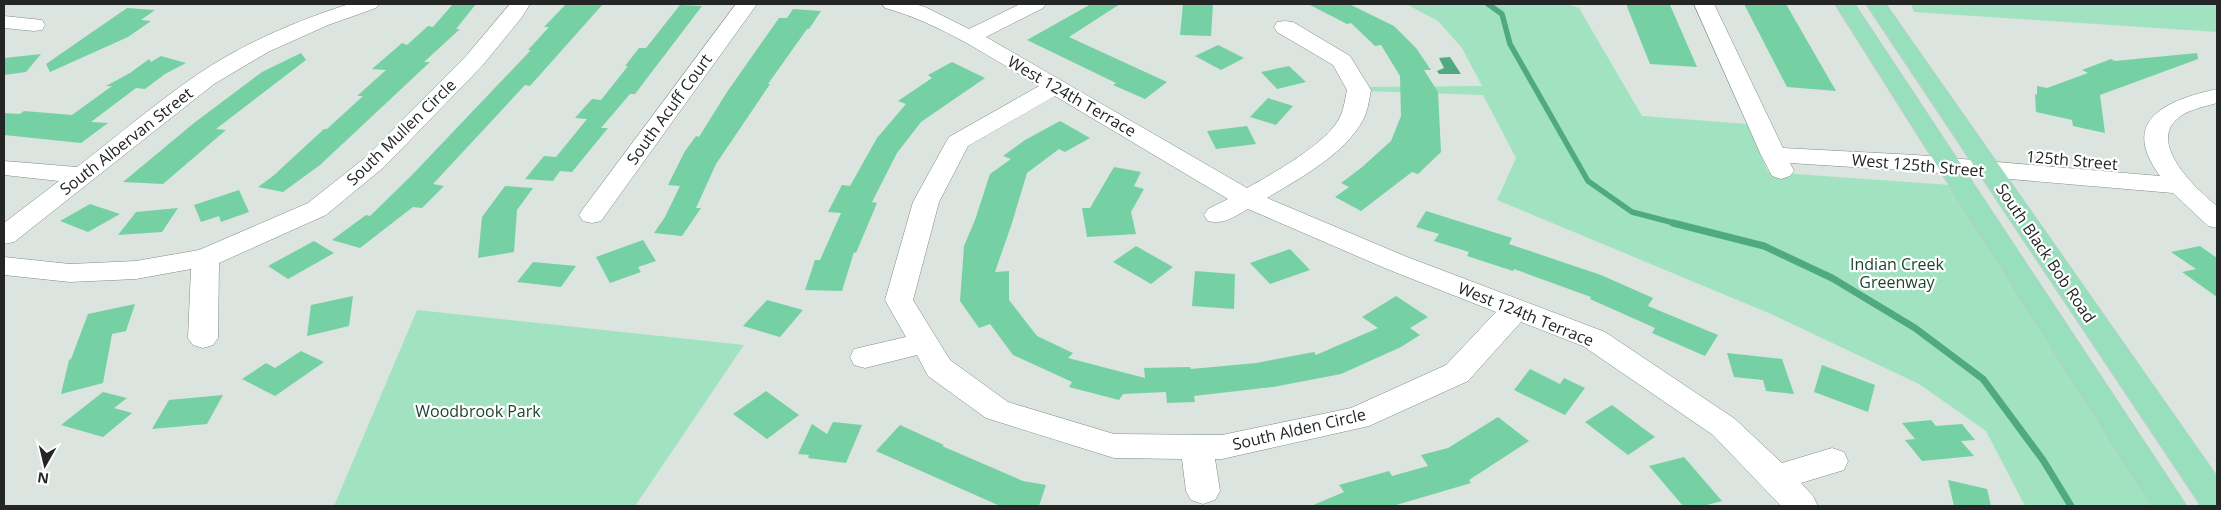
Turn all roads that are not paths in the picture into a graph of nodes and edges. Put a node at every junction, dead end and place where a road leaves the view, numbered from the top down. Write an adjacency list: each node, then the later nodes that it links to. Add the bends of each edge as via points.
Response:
1 (366, 4): 18 (street, South Albervan Street, via 320,20 251,52 206,79)
2 (520, 4): 25 (street, South Mullen Circle, via 461,75 375,162 318,209)
3 (747, 4): 21 (street, South Acuff Court)
4 (892, 4): 12 (street, West 124th Terrace, via 918,11)
5 (1036, 4): 12 (street)
6 (1704, 4): 15 (street, West 125th Street, via 1773,154)
7 (1845, 4): 15 (main road, South Black Bob Road)
8 (1876, 4): 16 (main road, South Black Bob Road)
9 (4, 22): 10 (street)
10 (34, 25)
11 (1285, 27): 20 (street, via 1342,61 1359,90 1351,119 1326,148)
12 (969, 36): 13 (street, West 124th Terrace)
13 (1056, 86): 20 (street, West 124th Terrace); 29 (street, South Alden Circle, via 958,142 926,202 899,300)
14 (2217, 96): 19 (street, via 2186,102 2160,120 2155,137 2160,157)
15 (1945, 158): 16 (street, West 125th Street); 37 (main road, South Black Bob Road)
16 (1983, 161): 19 (street, West 125th Street); 35 (main road, South Black Bob Road)
17 (4, 168): 18 (street)
18 (82, 175): 24 (street, South Albervan Street)
19 (2174, 177): 23 (street)
20 (1247, 199): 22 (street); 27 (street, West 124th Terrace)
21 (592, 215)
22 (1217, 215)
23 (2217, 220)
24 (4, 236)
25 (205, 258): 26 (street, South Mullen Circle, via 136,270 70,273); 28 (street)
26 (4, 266)
27 (1516, 309): 31 (street, South Alden Circle, via 1456,373 1358,418 1222,447); 33 (street, West 124th Terrace, via 1594,339 1724,427)
28 (203, 338)
29 (925, 343): 30 (street); 31 (street, South Alden Circle, via 939,368 997,410 1114,446)
30 (865, 357)
31 (1196, 446): 34 (street)
32 (1832, 461): 33 (street)
33 (1776, 478): 36 (street, West 124th Terrace)
34 (1203, 490)
35 (2217, 502)
36 (1801, 506)
37 (2170, 506)

